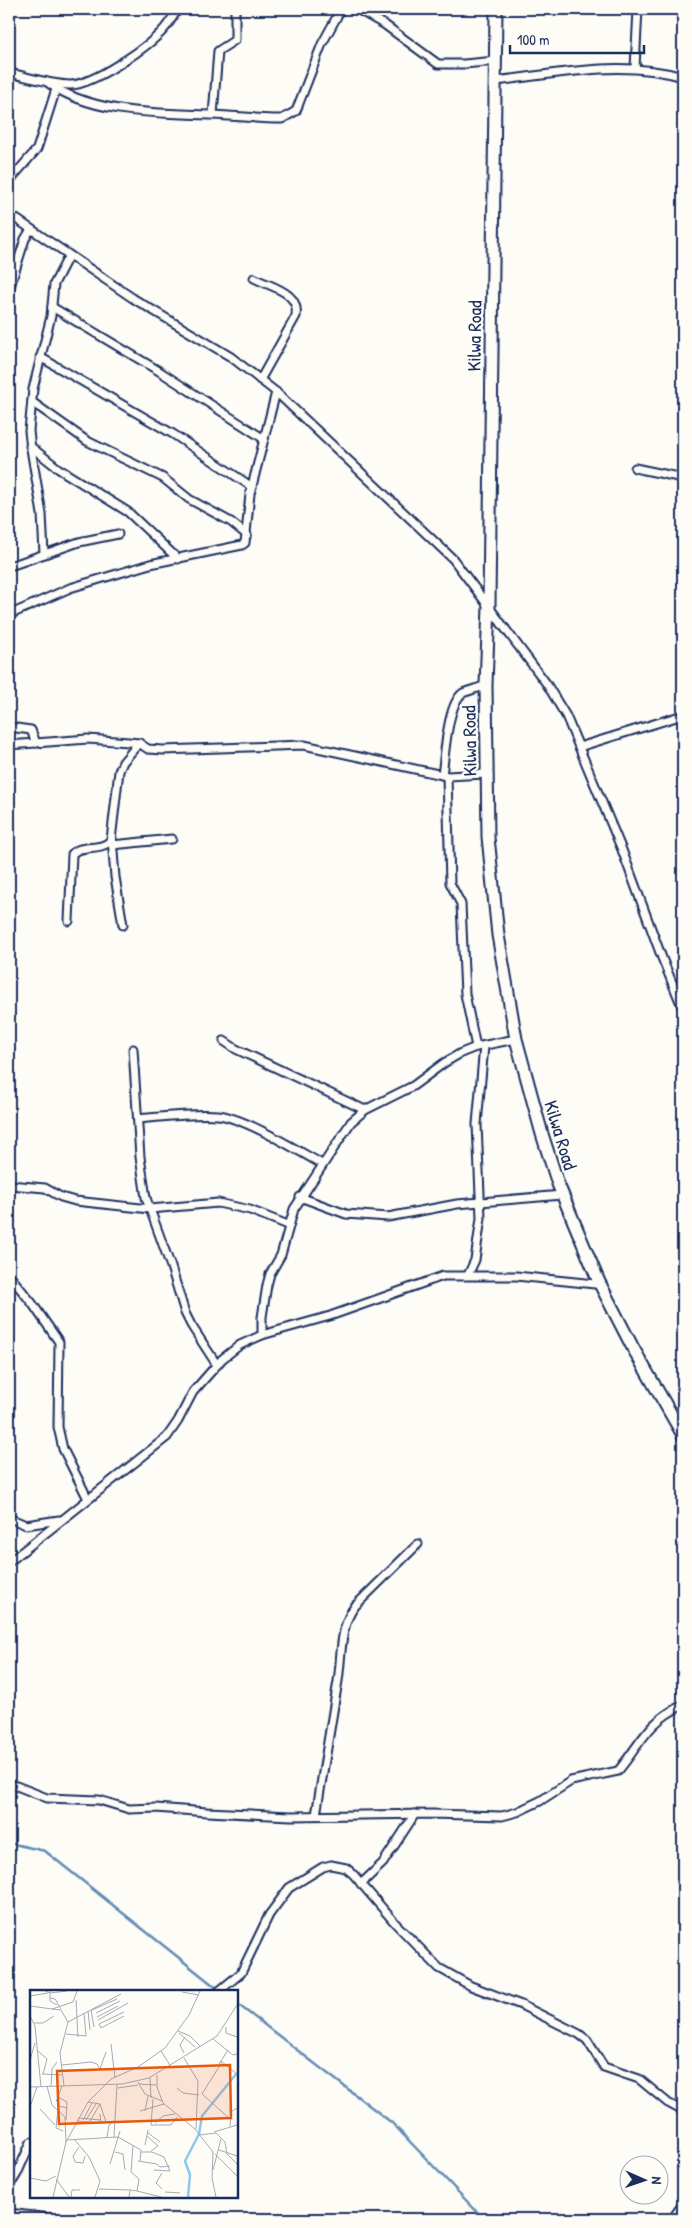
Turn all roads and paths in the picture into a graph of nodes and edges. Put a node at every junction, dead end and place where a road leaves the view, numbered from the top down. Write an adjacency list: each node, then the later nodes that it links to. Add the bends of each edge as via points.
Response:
1 (178, 9): 11 (street, via 159,34 100,75 78,84)
2 (235, 9): 14 (street, via 235,40 218,51)
3 (340, 9): 14 (street, via 322,44 296,111 282,119)
4 (357, 9): 7 (street, via 438,64)
5 (496, 9): 7 (highway, Kilwa Road)
6 (638, 9): 8 (street)
7 (496, 61): 12 (highway, Kilwa Road)
8 (635, 68): 10 (street); 12 (street, via 615,67)
9 (9, 73): 11 (street)
10 (683, 77)
11 (47, 82): 13 (street)
12 (495, 82): 36 (highway, Kilwa Road)
13 (56, 89): 14 (street, via 104,107); 15 (street, via 36,149)
14 (213, 115)
15 (12, 178)
16 (9, 214): 17 (street)
17 (31, 229): 18 (street); 20 (street, via 25,238)
18 (69, 255): 21 (street, via 54,284); 23 (street, via 231,358)
19 (254, 278): 23 (street, via 292,296 298,307)
20 (9, 290)
21 (52, 307): 22 (street); 26 (street)
22 (40, 357): 25 (street); 30 (street, via 173,434)
23 (260, 380): 24 (street)
24 (276, 392): 26 (street); 36 (street, via 430,534)
25 (32, 402): 27 (street); 32 (street, via 88,441 163,478 189,499 231,522)
26 (264, 439): 30 (street)
27 (30, 446): 33 (street, via 42,514); 34 (street, via 128,512)
28 (635, 468): 29 (street)
29 (683, 478)
30 (252, 487): 32 (street)
31 (118, 534): 33 (street)
32 (247, 535): 34 (street, via 242,545)
33 (44, 554): 35 (street)
34 (178, 559): 37 (street, via 85,583)
35 (9, 564)
36 (489, 606): 38 (highway, Kilwa Road); 44 (street, via 556,697)
37 (11, 614)
38 (486, 686): 45 (highway, Kilwa Road); 46 (street, via 462,694 456,703 449,721)
39 (683, 715): 44 (street)
40 (9, 727): 41 (street, via 32,731)
41 (36, 743): 42 (street, via 88,739); 43 (street)
42 (139, 743): 46 (street, via 148,749 163,750 304,745); 48 (street, via 119,771)
43 (9, 745)
44 (579, 747): 51 (street)
45 (486, 774): 46 (street); 52 (highway, Kilwa Road, via 492,896)
46 (445, 776): 55 (street, via 450,884 461,904 465,994)
47 (172, 840): 48 (street)
48 (112, 841): 49 (street, via 72,854); 50 (street)
49 (69, 921)
50 (123, 925)
51 (683, 1010)
52 (516, 1039): 54 (street); 61 (highway, Kilwa Road)
53 (224, 1041): 57 (street)
54 (484, 1046): 55 (street); 63 (street, via 478,1124)
55 (476, 1047): 57 (street, via 444,1062 413,1086)
56 (133, 1049): 58 (street)
57 (365, 1110): 59 (street, via 351,1122)
58 (138, 1119): 59 (street, via 226,1117); 64 (street, via 146,1198)
59 (322, 1164): 62 (street)
60 (9, 1185): 64 (street, via 45,1188 61,1198 75,1201)
61 (562, 1195): 63 (street); 68 (highway, Kilwa Road)
62 (300, 1197): 63 (street, via 346,1214 388,1217); 65 (street)
63 (480, 1202): 67 (street, via 476,1258)
64 (150, 1209): 65 (street, via 218,1202); 70 (street, via 188,1319)
65 (288, 1225): 69 (street, via 281,1255 267,1285)
66 (9, 1276): 72 (street, via 60,1342 58,1427 63,1449)
67 (468, 1276): 68 (street); 69 (street, via 443,1276 330,1316)
68 (599, 1282): 71 (highway, Kilwa Road)
69 (262, 1335): 70 (street, via 231,1351)
70 (217, 1365): 72 (street, via 193,1392 167,1437)
71 (683, 1435)
72 (88, 1499): 74 (street)
73 (9, 1518): 74 (street, via 26,1525)
74 (63, 1519): 76 (street)
75 (418, 1544): 80 (street, via 354,1606 348,1618)
76 (9, 1562)
77 (683, 1705): 79 (street, via 668,1712 648,1729 618,1770 570,1781 516,1812 502,1816)
78 (9, 1783): 80 (street, via 47,1798 99,1800 125,1808)
79 (415, 1814): 80 (street); 81 (street, via 383,1863)
80 (316, 1815)
81 (361, 1884): 82 (street, via 346,1868 334,1865 324,1867 289,1888 269,1915 240,1972); 83 (street, via 439,1968 471,1986 521,2005 579,2034 604,2067 639,2079)
82 (220, 1990)
83 (683, 2111)
84 (30, 2144): 85 (street)
85 (9, 2187)
86 (683, 2204): 89 (street)
87 (9, 2213): 88 (street)
88 (58, 2219)
89 (672, 2219)

